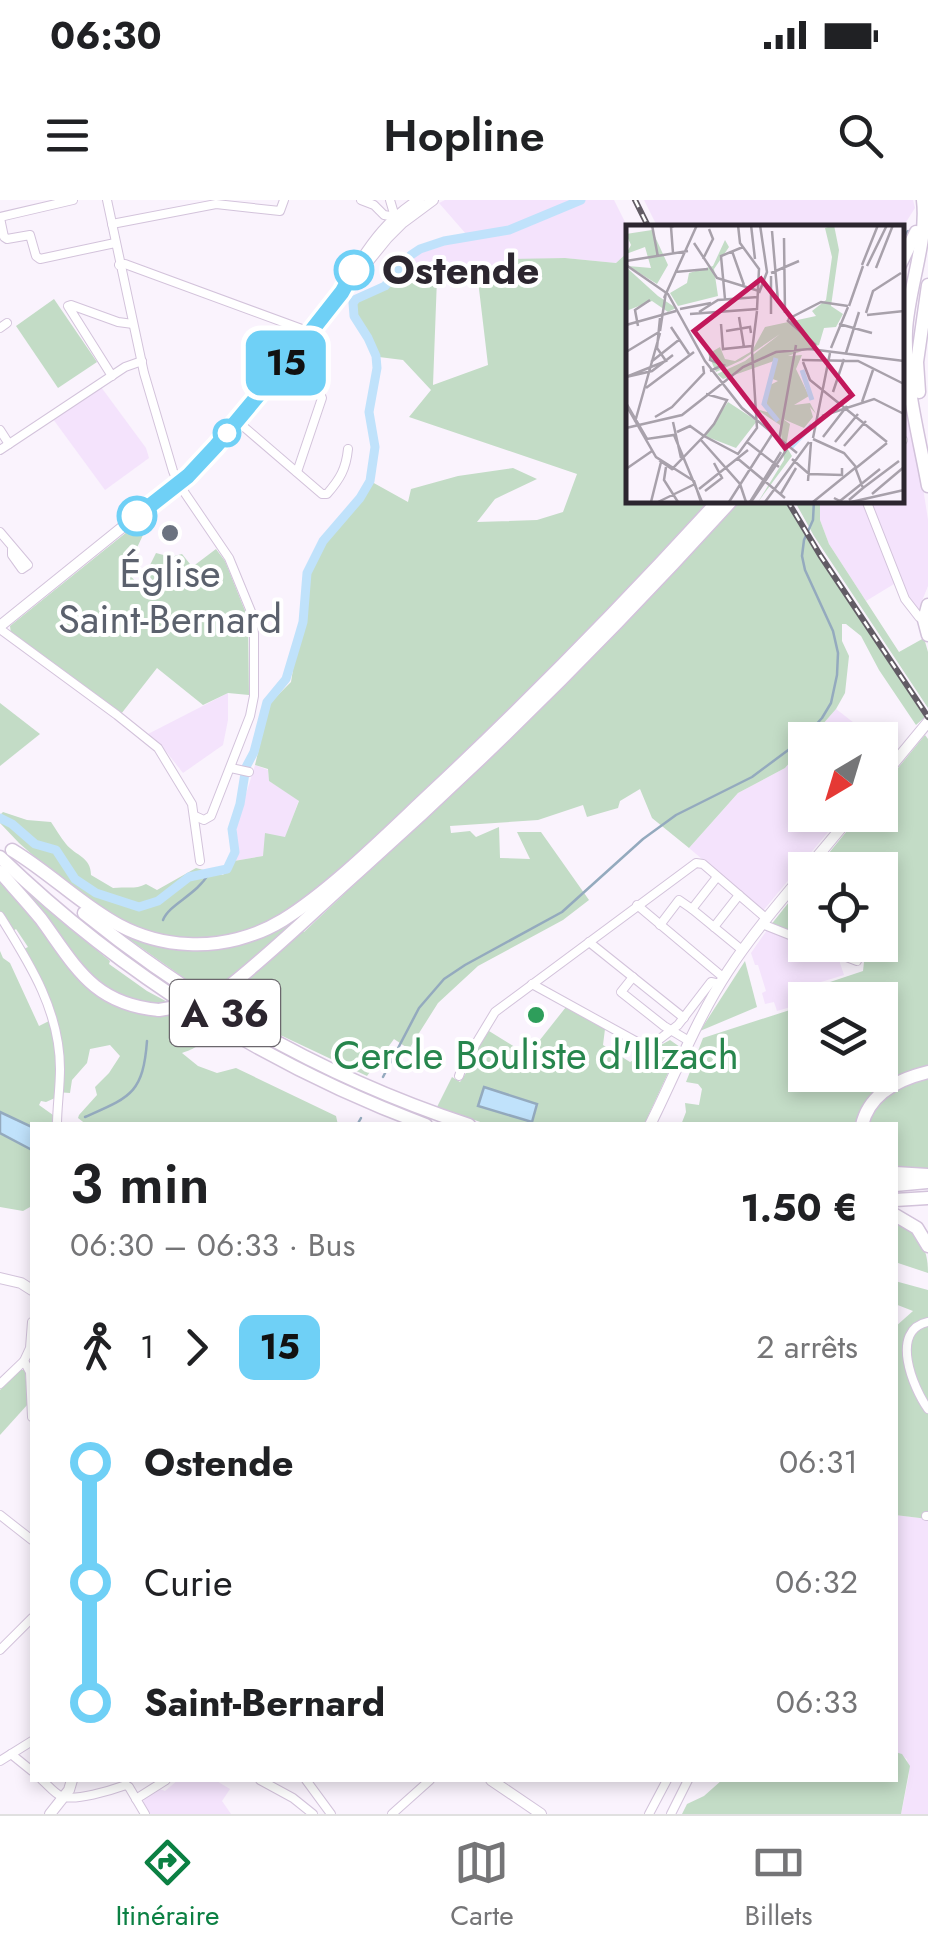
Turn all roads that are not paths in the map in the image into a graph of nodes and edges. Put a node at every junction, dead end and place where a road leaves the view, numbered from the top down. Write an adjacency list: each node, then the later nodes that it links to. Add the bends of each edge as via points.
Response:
1 (73, 200): 13 (street)
2 (107, 200): 15 (street)
3 (166, 200): 12 (street)
4 (284, 200): 11 (street, via 280,211)
5 (362, 200): 14 (street)
6 (390, 200): 7 (street); 14 (street)
7 (405, 200)
8 (419, 200): 14 (main road)
9 (434, 200): 14 (main road)
10 (921, 200): 17 (highway); 21 (highway, via 924,223)
11 (252, 204): 12 (street)
12 (168, 212): 15 (street)
13 (0, 218): 16 (street, via 4,237 30,235 40,259)
14 (398, 220): 23 (main road)
15 (112, 224): 16 (street)
16 (115, 243): 18 (street)
17 (903, 260)
18 (120, 265): 22 (street); 23 (street)
19 (928, 285): 20 (highway)
20 (924, 306): 21 (highway); 30 (highway, via 917,362)
21 (904, 315): 35 (highway)
22 (132, 324): 24 (street); 25 (street, via 68,306)
23 (310, 332): 26 (main road)
24 (142, 361): 25 (street); 34 (street)
25 (112, 376): 29 (street)
26 (275, 376): 27 (main road); 33 (street, via 322,398)
27 (237, 421): 33 (street); 34 (main road)
28 (0, 430): 29 (street)
29 (9, 444): 32 (street)
30 (928, 444)
31 (348, 448): 33 (street, via 345,470 327,494)
32 (0, 450)
33 (297, 472)
34 (178, 483): 43 (main road); 47 (street, via 229,558 252,614 254,696)
35 (928, 486)
36 (718, 502): 53 (highway, via 550,679 407,815 280,921 207,944 162,941 128,931 37,865)
37 (730, 502): 55 (highway, bridge, via 512,730 232,984 194,1004 133,1006 88,982)
38 (867, 502): 42 (street, via 905,599)
39 (0, 532): 40 (street)
40 (12, 550)
41 (928, 605): 42 (highway)
42 (926, 620): 44 (highway)
43 (0, 628): 49 (street, via 158,748)
44 (928, 635)
45 (928, 722): 46 (main road)
46 (898, 758)
47 (231, 768): 48 (street); 49 (street, via 210,816)
48 (246, 772)
49 (195, 816): 54 (street)
50 (838, 832): 52 (main road)
51 (0, 838): 53 (highway, A 36)
52 (822, 852)
53 (6, 854): 77 (highway, A 36, via 58,910 225,1029 315,1078); 78 (highway, A 36, via 122,944 233,1018 362,1084)
54 (200, 861)
55 (0, 872)
56 (717, 877): 58 (street); 59 (street, via 696,863); 60 (street)
57 (788, 892): 62 (main road)
58 (739, 895): 62 (street); 64 (street)
59 (637, 905): 63 (street); 66 (street)
60 (692, 909): 63 (street, via 679,900); 64 (street)
61 (0, 916): 76 (street, via 25,954 55,1027)
62 (764, 921): 65 (street); 67 (main road)
63 (660, 925): 69 (street)
64 (714, 927): 67 (street)
65 (788, 933)
66 (590, 942): 68 (street); 70 (street)
67 (742, 950): 69 (main road)
68 (633, 977): 71 (street); 72 (street, via 621,992)
69 (722, 981): 71 (street, via 711,982); 73 (main road)
70 (532, 984): 72 (street, via 648,1048); 75 (street, via 495,1012)
71 (684, 1018): 72 (street)
72 (672, 1032): 73 (street)
73 (688, 1041): 79 (main road)
74 (928, 1072): 80 (highway, via 882,1093)
75 (459, 1076)
76 (57, 1122)
77 (419, 1122)
78 (462, 1122)
79 (651, 1122)
80 (863, 1122)
81 (898, 1174): 82 (highway)
82 (928, 1179): 83 (highway)
83 (898, 1184)
84 (928, 1198): 85 (highway)
85 (898, 1200)
86 (898, 1217): 87 (highway, via 917,1228)
87 (928, 1246)
88 (0, 1278): 89 (main road)
89 (29, 1286)
90 (928, 1322): 95 (street, via 914,1328 907,1347 914,1384)
91 (30, 1348): 92 (street)
92 (24, 1361): 93 (street); 94 (street)
93 (30, 1372)
94 (2, 1379)
95 (928, 1410)
96 (0, 1515): 97 (street)
97 (30, 1538)
98 (30, 1620): 99 (street)
99 (0, 1650)
100 (30, 1742): 101 (street)
101 (10, 1754): 102 (street); 103 (street)
102 (0, 1761)
103 (30, 1769)
104 (45, 1782): 114 (street)
105 (71, 1782): 114 (main road)
106 (163, 1782): 115 (street)
107 (264, 1782): 118 (street)
108 (307, 1782): 119 (street)
109 (428, 1782): 120 (street)
110 (666, 1782): 122 (street)
111 (687, 1782): 123 (street)
112 (127, 1783): 114 (street); 115 (street)
113 (510, 1786): 121 (main road)
114 (64, 1797): 116 (main road)
115 (136, 1799): 117 (street)
116 (50, 1814)
117 (144, 1814)
118 (313, 1814)
119 (331, 1814)
120 (392, 1814)
121 (541, 1814)
122 (649, 1814)
123 (671, 1814)

